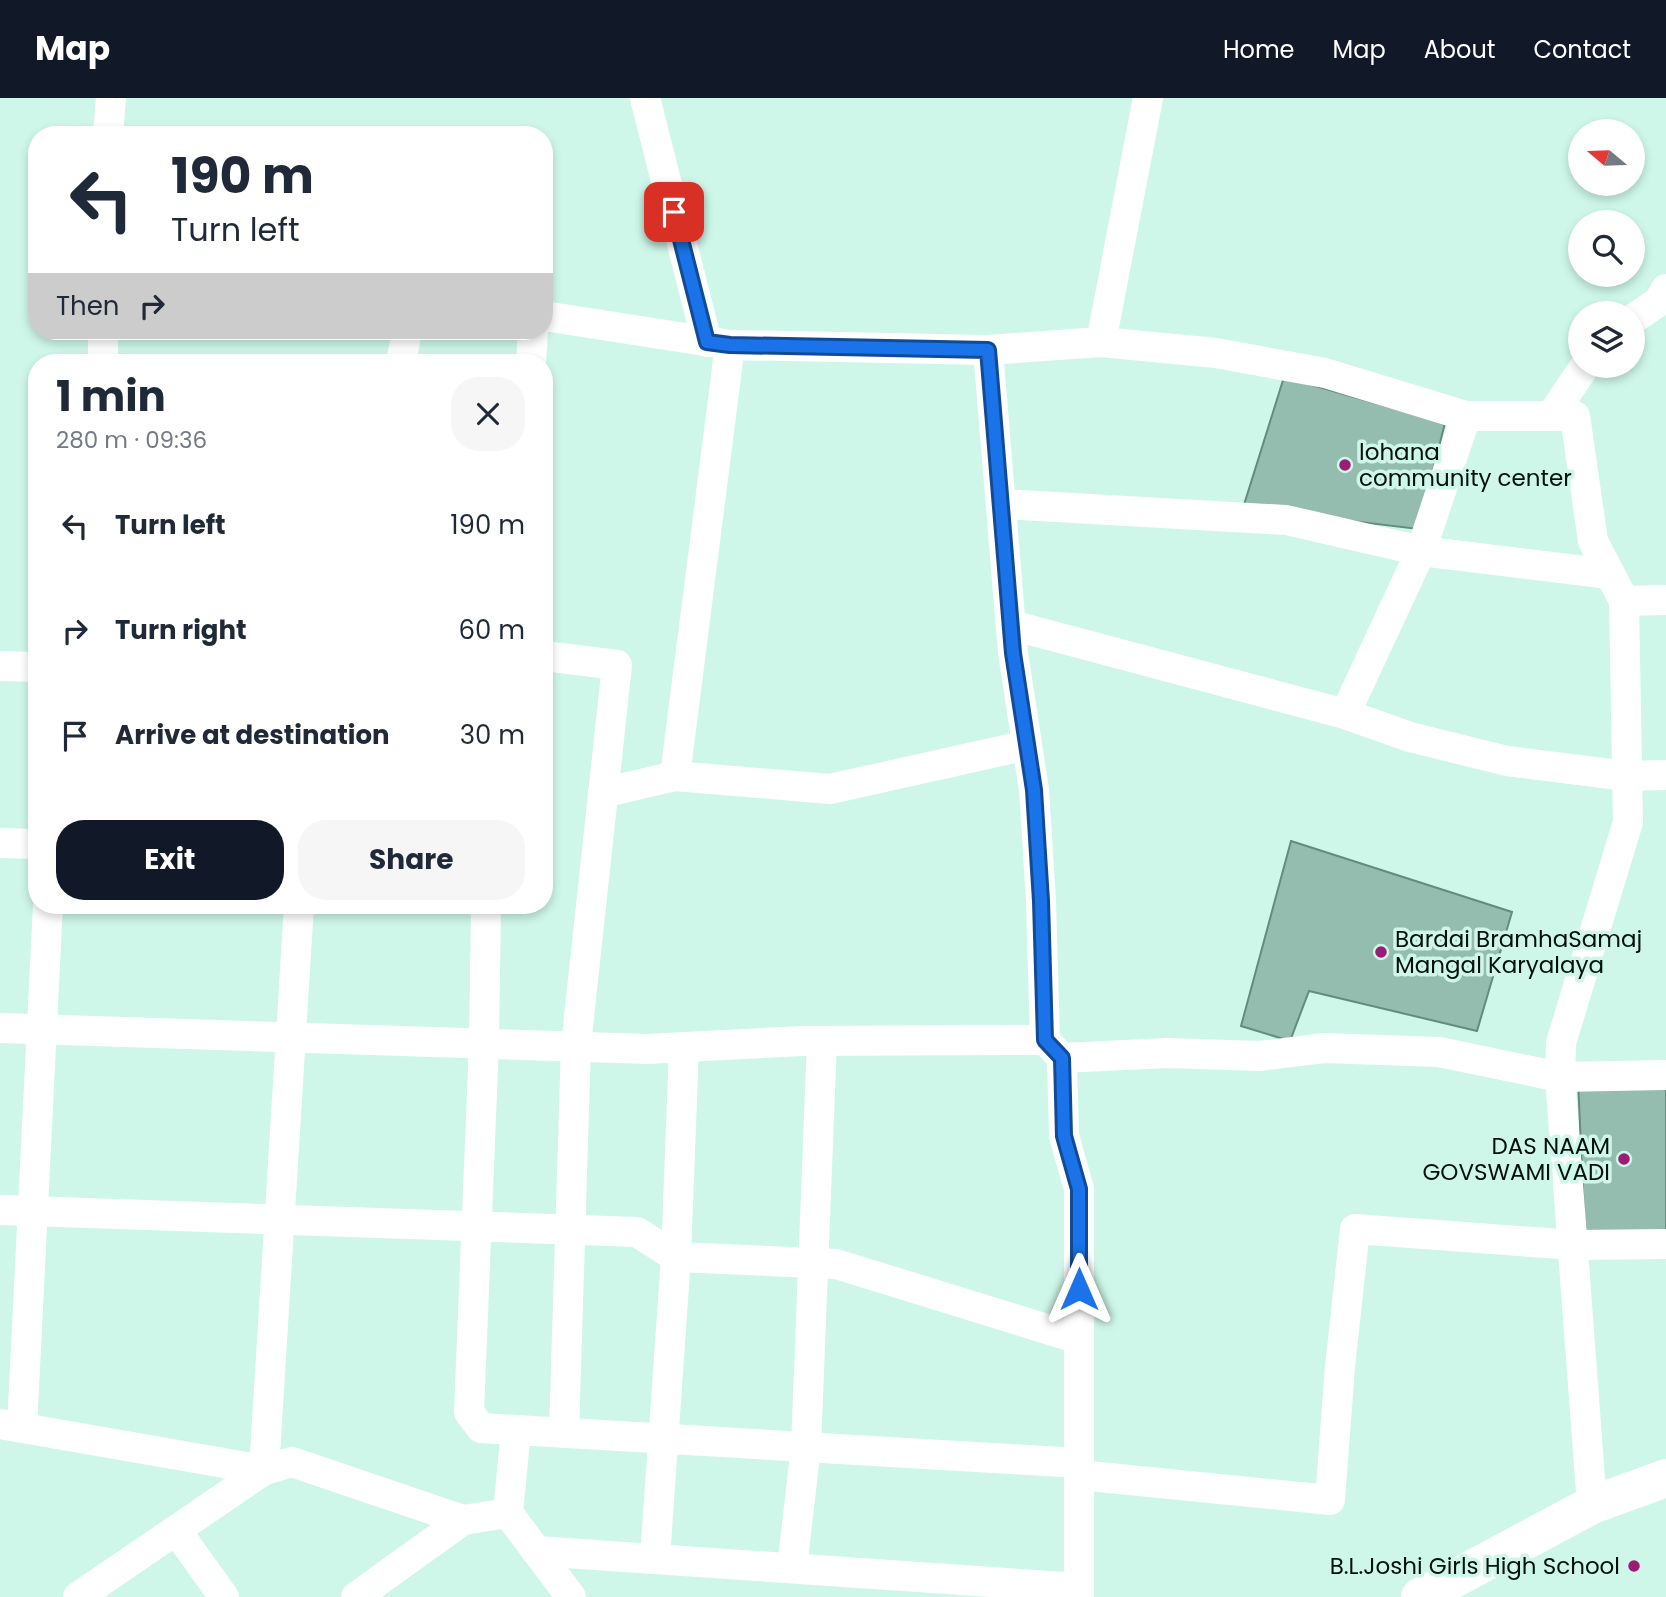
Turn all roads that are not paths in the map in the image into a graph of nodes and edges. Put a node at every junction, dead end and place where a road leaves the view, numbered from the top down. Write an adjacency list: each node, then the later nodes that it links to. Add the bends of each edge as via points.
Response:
1 (111, 98): 4 (street)
2 (645, 98): 9 (street)
3 (1148, 98): 8 (street)
4 (109, 126)
5 (1666, 289): 6 (street)
6 (1645, 311)
7 (553, 317): 9 (street)
8 (1101, 342): 10 (street); 12 (street, via 1216,353 1325,373)
9 (719, 344): 10 (street); 26 (street)
10 (988, 350): 14 (street)
11 (1577, 378): 13 (street)
12 (1466, 416): 13 (street); 15 (street)
13 (1551, 416): 16 (street, via 1575,416 1593,541)
14 (1001, 504): 15 (street, via 1286,520); 19 (street)
15 (1421, 551): 16 (street); 23 (street)
16 (1610, 574): 18 (street)
17 (1666, 600): 18 (street)
18 (1624, 601): 27 (street)
19 (1012, 625): 23 (street); 24 (street)
20 (553, 657): 28 (street, via 617,665)
21 (0, 666): 22 (street)
22 (28, 667)
23 (1345, 714): 27 (street, via 1410,737 1507,761)
24 (1027, 745): 26 (street, via 830,789); 41 (street)
25 (1666, 775): 27 (street)
26 (675, 776): 28 (street)
27 (1627, 776): 43 (street, via 1628,822 1561,1043)
28 (603, 793): 39 (street)
29 (0, 843): 30 (street)
30 (28, 844)
31 (48, 914): 35 (street)
32 (299, 914): 36 (street)
33 (486, 914): 38 (street)
34 (0, 1028): 35 (street)
35 (42, 1029): 36 (street); 45 (street)
36 (292, 1037): 38 (street); 46 (street)
37 (822, 1041): 40 (street); 41 (street); 52 (street)
38 (484, 1042): 39 (street); 47 (street)
39 (576, 1045): 40 (street); 48 (street)
40 (684, 1047): 51 (street)
41 (1053, 1049): 43 (street, via 1260,1056 1324,1048 1439,1052); 53 (street, via 1064,1136 1079,1189)
42 (1666, 1075): 43 (street)
43 (1560, 1077): 50 (street)
44 (0, 1210): 45 (street)
45 (33, 1211): 46 (street); 54 (street)
46 (280, 1220): 47 (street); 60 (street)
47 (477, 1226): 48 (street); 55 (street, via 469,1412 481,1428)
48 (568, 1230): 51 (street, via 637,1232); 56 (street)
49 (1666, 1244): 50 (street)
50 (1573, 1245): 59 (street, via 1355,1229 1330,1500); 62 (street)
51 (676, 1257): 52 (street); 57 (street)
52 (815, 1263): 53 (street, via 836,1264); 58 (street)
53 (1079, 1339): 59 (street)
54 (11, 1426): 60 (street)
55 (516, 1430): 56 (street); 63 (street)
56 (564, 1433): 57 (street)
57 (664, 1439): 58 (street); 67 (street)
58 (806, 1447): 59 (street); 68 (street)
59 (1079, 1469): 69 (street)
60 (264, 1470): 64 (street, via 292,1462); 65 (street)
61 (1666, 1478): 62 (main road)
62 (1592, 1504): 74 (main road)
63 (508, 1513): 64 (street); 66 (street)
64 (463, 1520): 72 (street)
65 (176, 1530): 70 (street); 71 (street)
66 (536, 1550): 67 (street); 73 (street)
67 (655, 1559): 68 (street)
68 (793, 1568): 69 (street)
69 (1079, 1593)
70 (78, 1597)
71 (224, 1597)
72 (356, 1597)
73 (570, 1597)
74 (1420, 1597)

